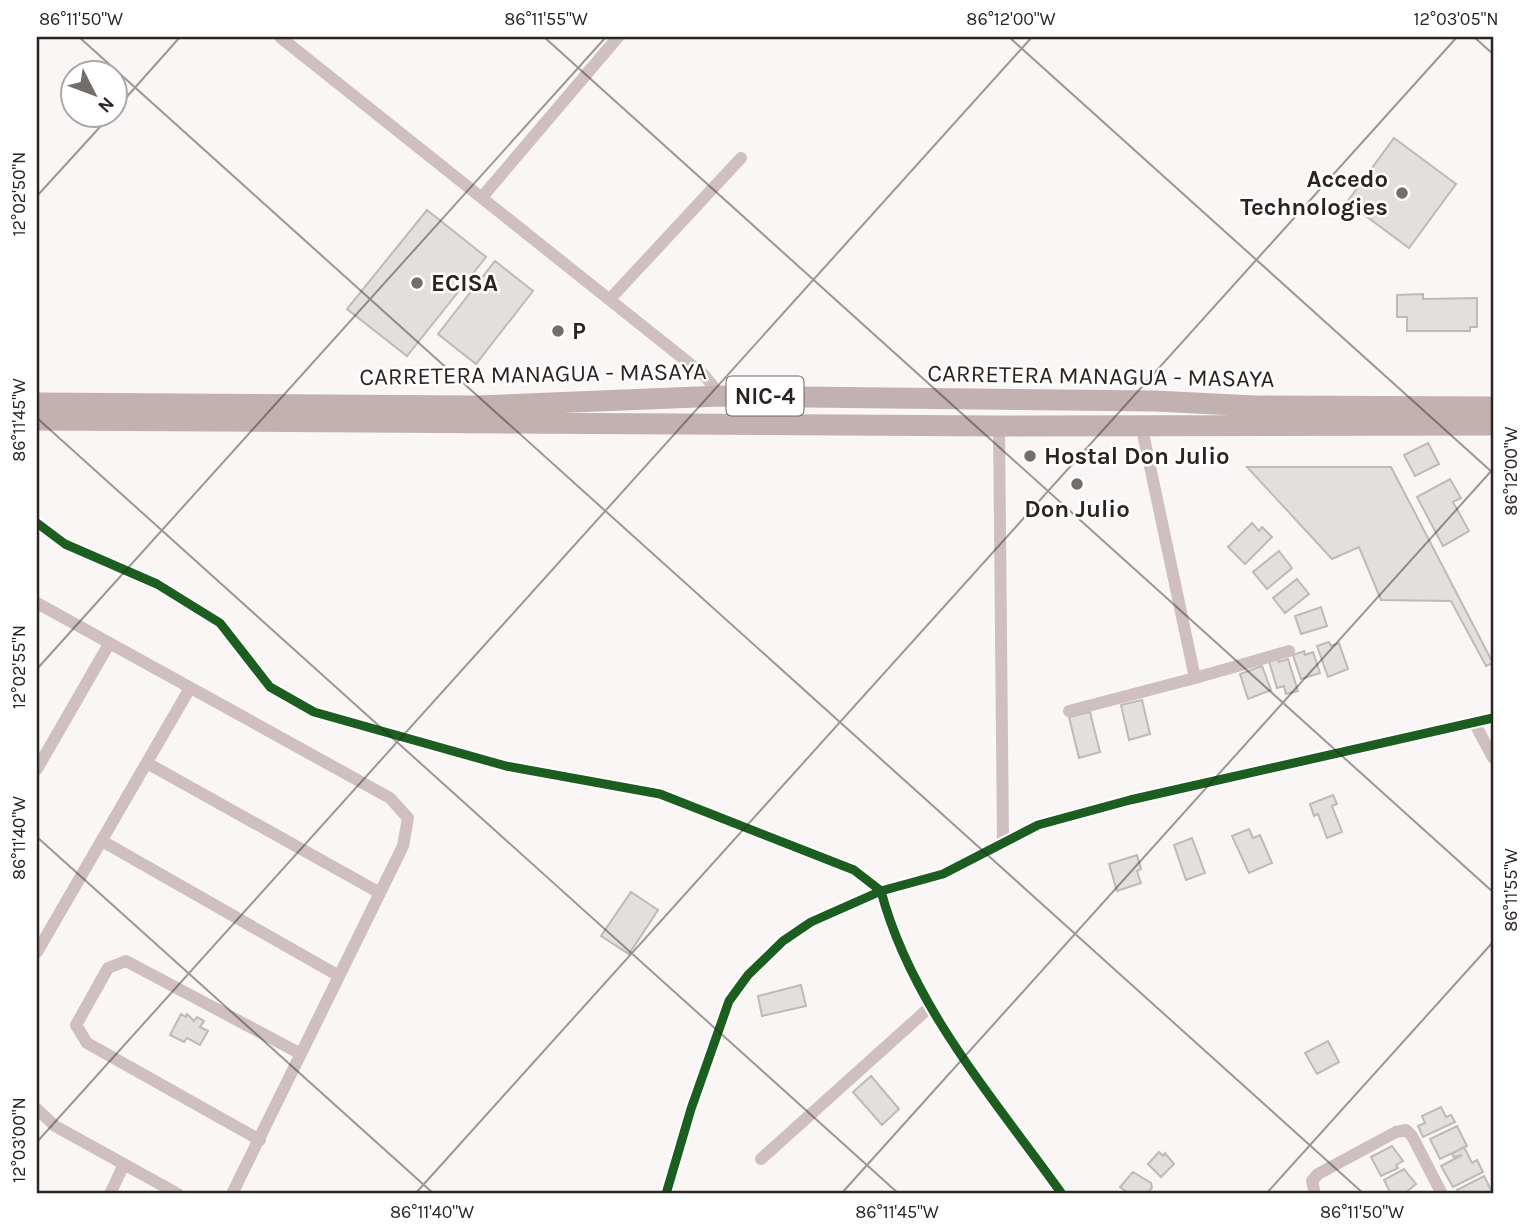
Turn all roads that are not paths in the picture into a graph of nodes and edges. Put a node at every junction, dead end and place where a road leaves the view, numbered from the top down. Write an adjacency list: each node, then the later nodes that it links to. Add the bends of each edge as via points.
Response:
1 (280, 37): 4 (street)
2 (618, 37): 4 (street)
3 (741, 159): 5 (street)
4 (483, 196): 5 (street)
5 (610, 299): 6 (street, via 705,374)
6 (721, 396): 7 (highway, CARRETERA MANAGUA - MASAYA / NIC-4, via 477,406); 8 (highway, CARRETERA MANAGUA - MASAYA / NIC-4)
7 (37, 403)
8 (1493, 407)
9 (37, 420): 12 (highway, CARRETERA MANAGUA - MASAYA / NIC-4)
10 (1142, 424): 11 (highway, CARRETERA MANAGUA - MASAYA / NIC-4); 12 (highway, CARRETERA MANAGUA - MASAYA / NIC-4); 17 (street)
11 (1493, 425)
12 (999, 426): 26 (street)
13 (37, 523): 27 (street, via 65,544 157,584 220,623 270,687 314,712 506,766 660,794 854,870)
14 (37, 603): 15 (street)
15 (109, 645): 18 (street); 24 (street)
16 (1289, 650): 17 (street)
17 (1195, 678): 19 (street)
18 (190, 688): 23 (street); 28 (street, via 390,799 408,818 403,846)
19 (1069, 711)
20 (1493, 718): 21 (street)
21 (1475, 724): 22 (street); 26 (street, via 1130,800 1038,825)
22 (1493, 758)
23 (147, 763): 25 (street); 28 (street)
24 (37, 769)
25 (102, 841): 29 (street); 30 (street)
26 (1003, 842): 27 (street, via 943,874)
27 (881, 891): 31 (street, via 889,921); 40 (street, via 810,922 748,975 725,1013)
28 (380, 893): 30 (street)
29 (37, 951)
30 (339, 976): 32 (street)
31 (930, 1007): 35 (street); 41 (street)
32 (301, 1054): 34 (street); 34 (street, via 126,961 108,968 76,1025 87,1043)
33 (37, 1109): 36 (street, via 55,1126)
34 (260, 1140): 39 (street)
35 (761, 1159)
36 (124, 1164): 37 (street); 38 (street)
37 (110, 1194)
38 (178, 1194)
39 (232, 1194)
40 (666, 1194)
41 (1062, 1194)
42 (1315, 1194): 43 (street, via 1312,1181 1318,1174 1406,1130)
43 (1442, 1194)

